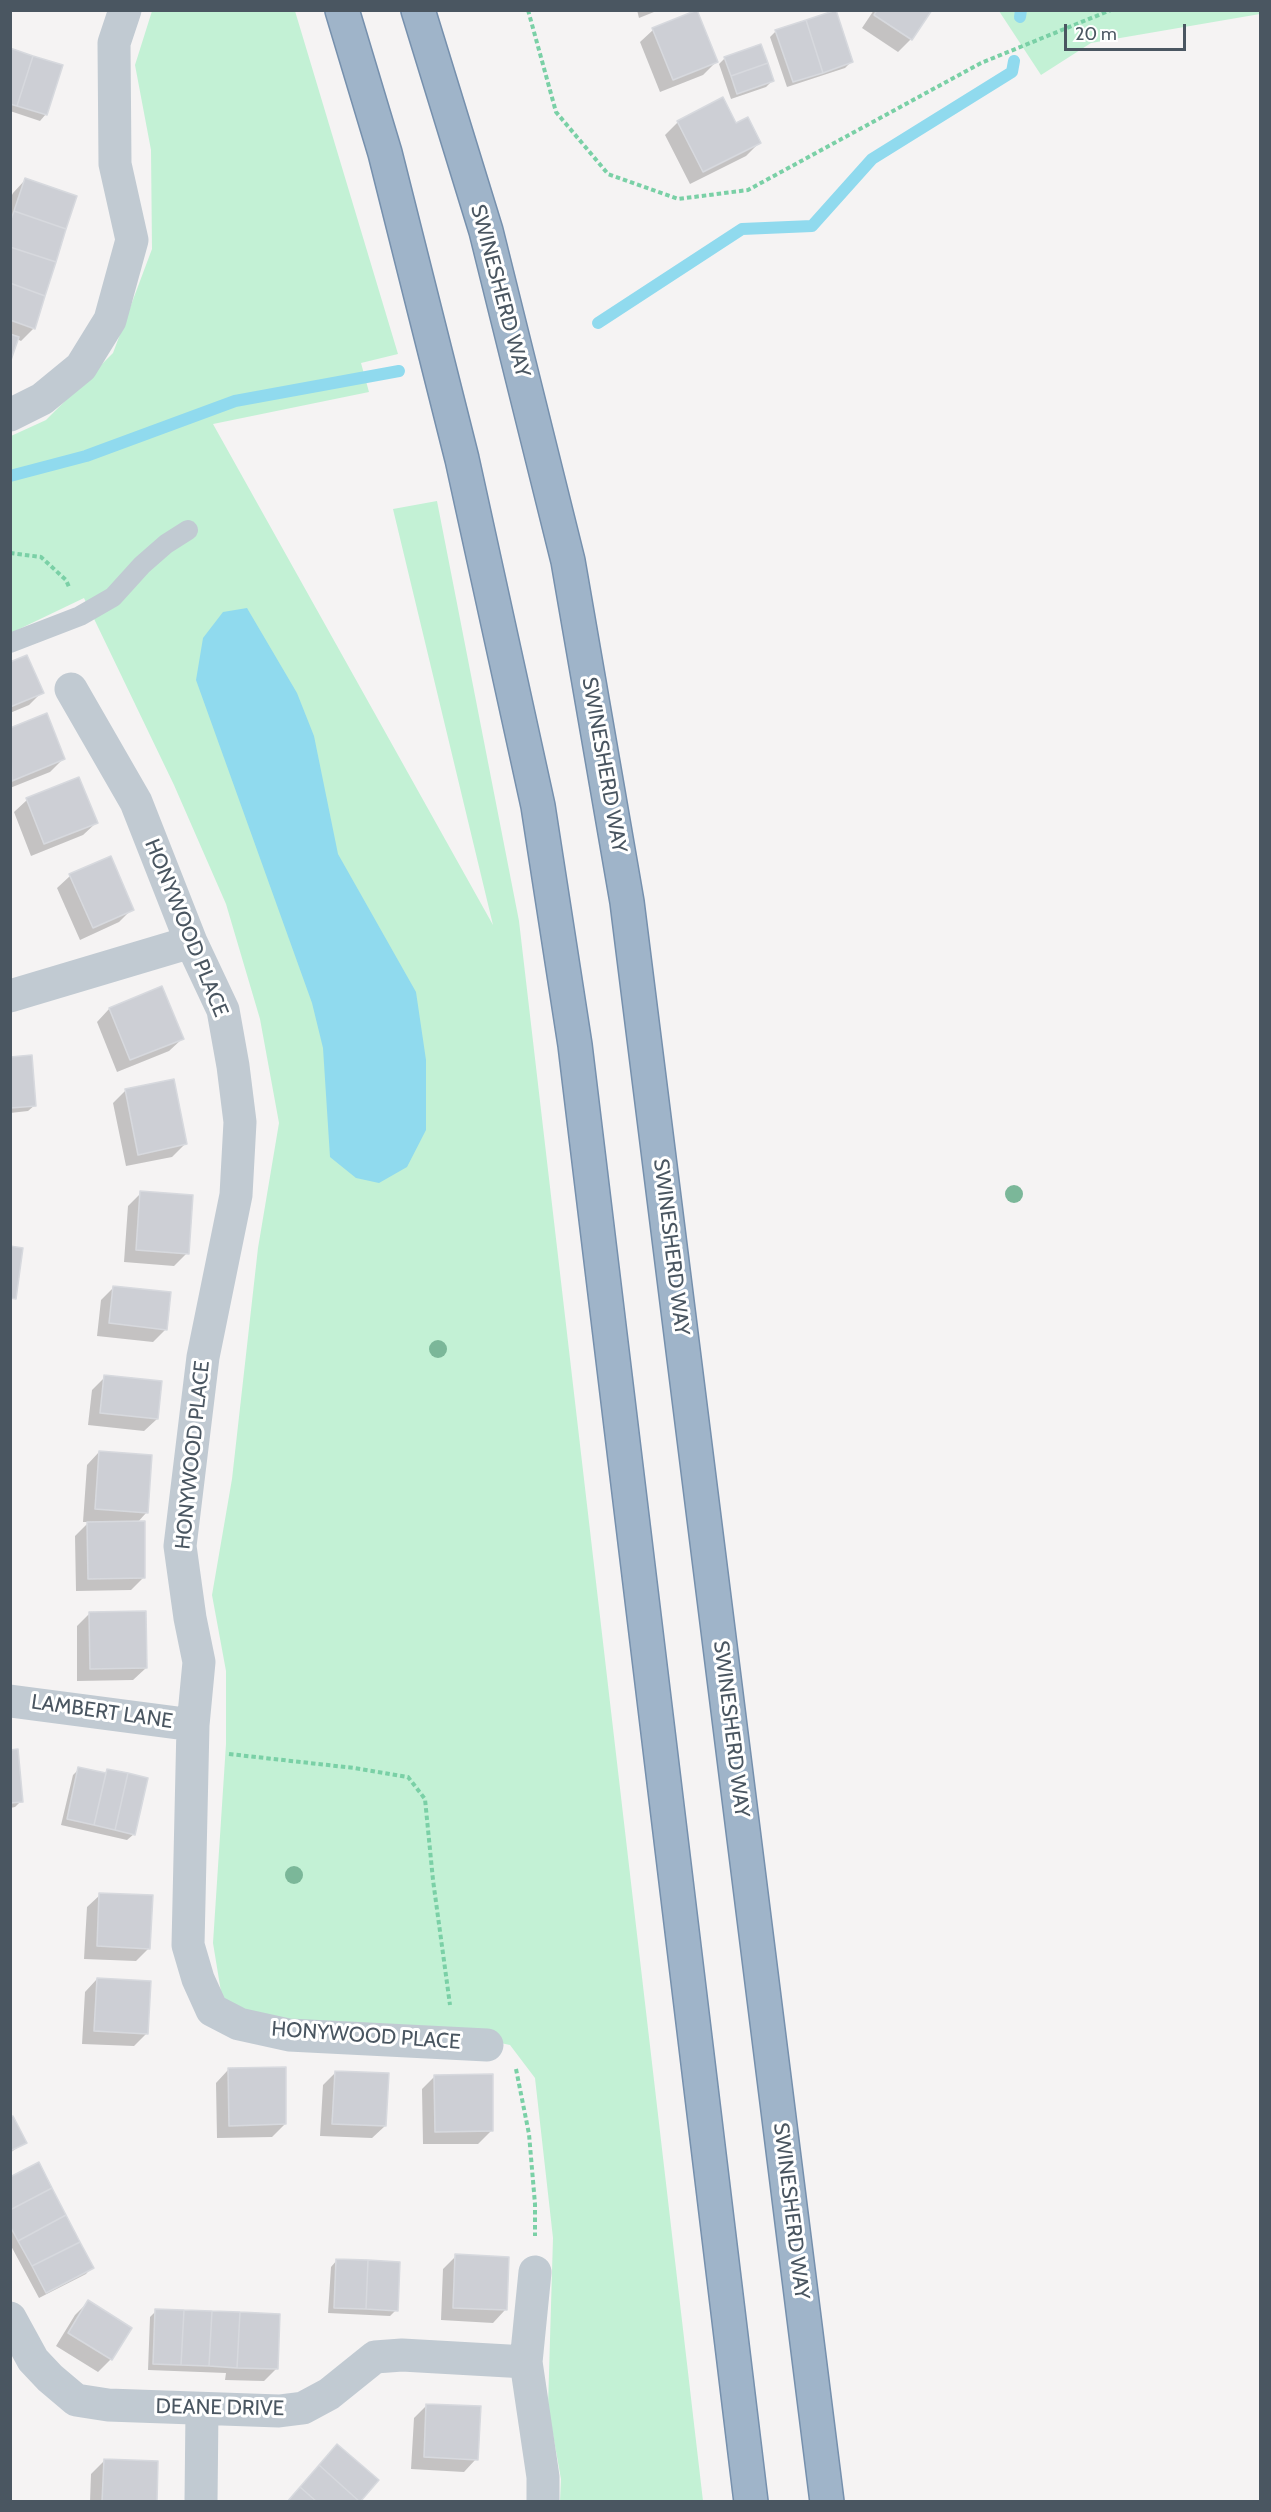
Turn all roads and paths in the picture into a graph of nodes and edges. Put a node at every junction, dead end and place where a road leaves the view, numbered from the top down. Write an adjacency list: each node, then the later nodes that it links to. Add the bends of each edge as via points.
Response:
1 (125, 10): 6 (street, via 114,43 115,164 132,240 110,320 81,367 42,399)
2 (342, 10): 22 (highway, via 385,153 462,459 538,806 577,1056)
3 (418, 10): 23 (highway, SWINESHERD WAY, via 486,231 568,561 627,902)
4 (528, 10): 5 (path, via 556,112 608,174 678,199 748,190 981,63)
5 (1111, 10)
6 (10, 415)
7 (188, 530): 8 (lane, via 150,558 113,597 80,616)
8 (10, 643)
9 (71, 689): 10 (street, HONYWOOD PLACE, via 136,802)
10 (190, 942): 11 (street); 13 (street, HONYWOOD PLACE, via 223,1010 240,1122 236,1195 203,1357 180,1546 199,1662)
11 (10, 996)
12 (10, 1701): 13 (street, LAMBERT LANE)
13 (193, 1738): 14 (path, via 408,1778 425,1799); 14 (street, HONYWOOD PLACE, via 188,1945 212,2010 239,2024 290,2035)
14 (456, 2043): 15 (street, HONYWOOD PLACE)
15 (488, 2045): 16 (path, via 502,2049 518,2072 535,2204)
16 (535, 2272): 18 (street)
17 (10, 2318): 19 (street, DEANE DRIVE, via 33,2360 76,2400)
18 (526, 2362): 19 (street, DEANE DRIVE, via 375,2357 329,2394 303,2408); 21 (street, via 543,2477)
19 (202, 2409): 20 (street)
20 (201, 2502)
21 (543, 2502)
22 (751, 2502)
23 (827, 2502)

